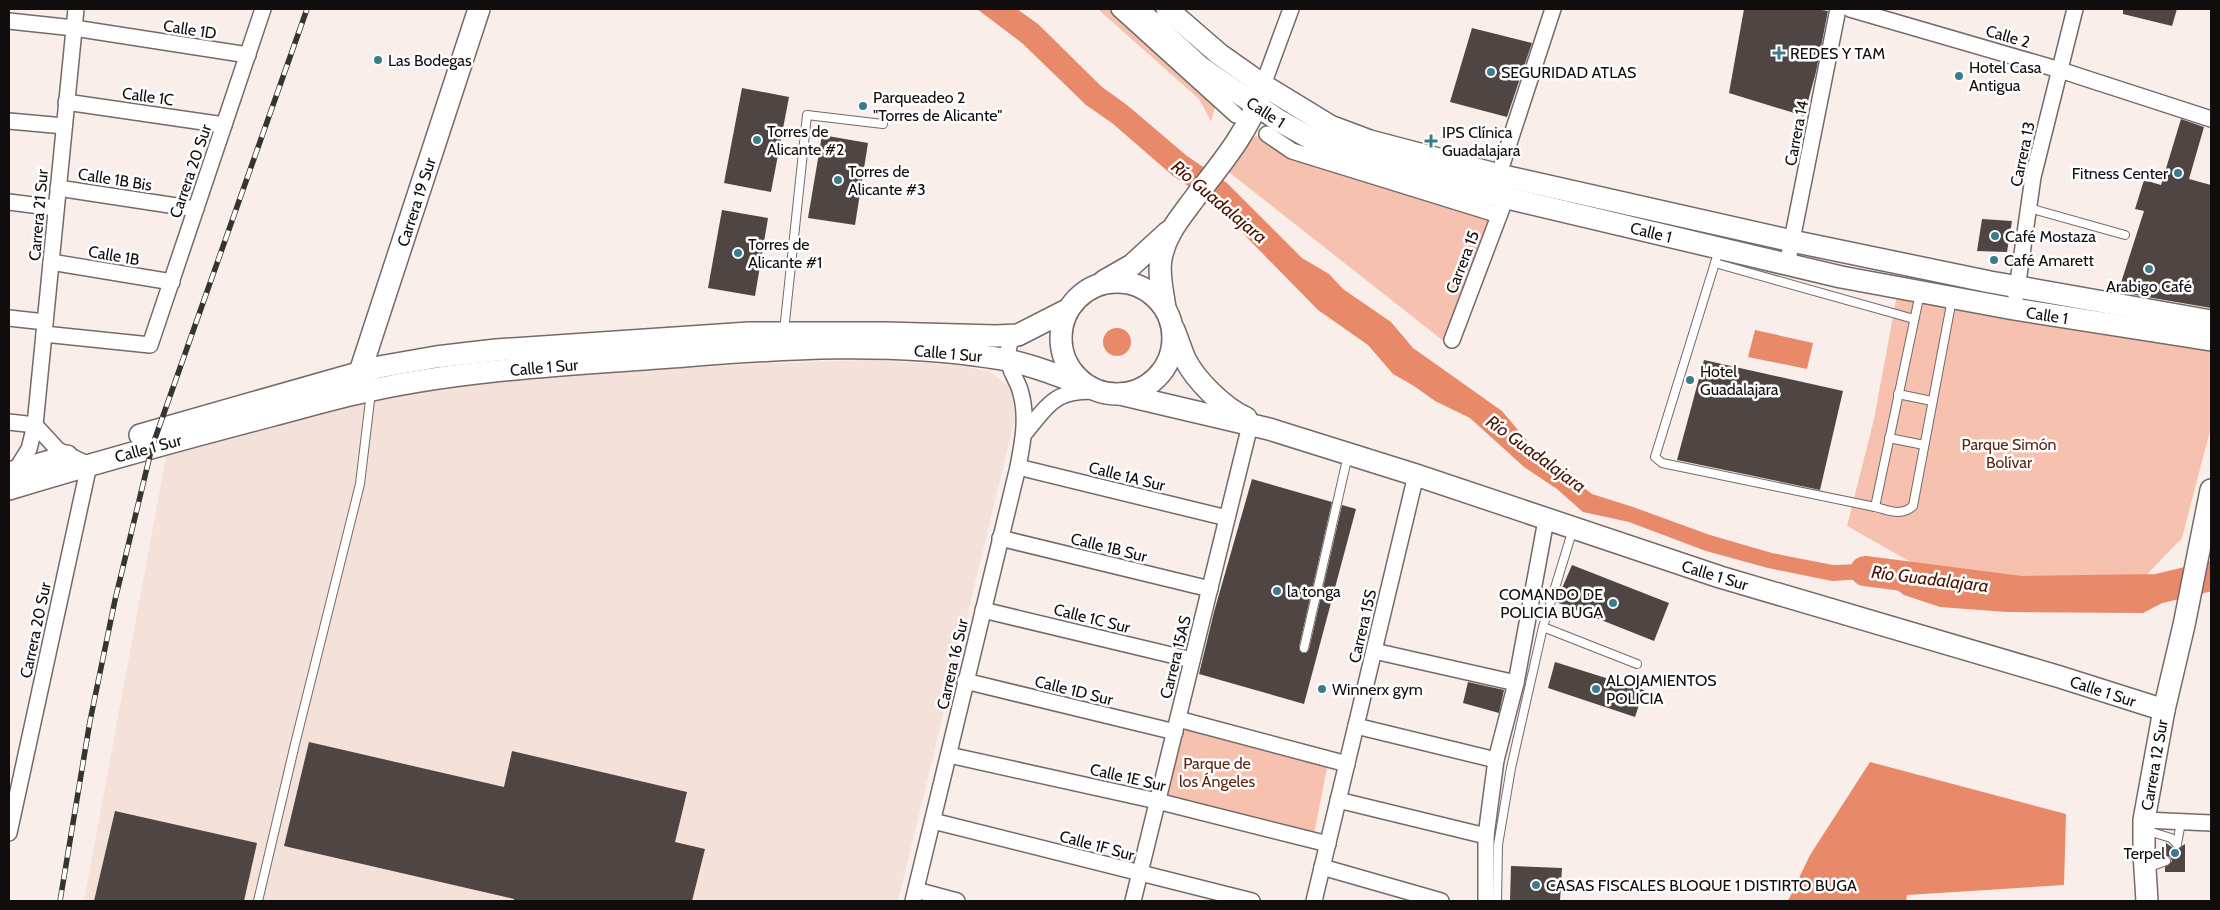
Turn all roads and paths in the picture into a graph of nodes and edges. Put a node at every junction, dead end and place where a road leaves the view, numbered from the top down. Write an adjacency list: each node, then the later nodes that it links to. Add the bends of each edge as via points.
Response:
1 (76, 9): 13 (street, Carrera 21 Sur)
2 (263, 9): 14 (street, Carrera 20 Sur)
3 (479, 9): 58 (main road, Carrera 19 Sur)
4 (1119, 9): 20 (street)
5 (1137, 9): 16 (main road, Calle 1, via 1200,67)
6 (1168, 9): 17 (main road, Calle 1, via 1219,54)
7 (1291, 9): 17 (street)
8 (1553, 9): 30 (street, Carrera 15)
9 (1838, 9): 37 (street, Carrera 14)
10 (1850, 9): 15 (street, Calle 2)
11 (2075, 9): 15 (street, Carrera 13)
12 (9, 21): 13 (street, Calle 1D)
13 (74, 28): 14 (street, Calle 1D); 18 (street, Carrera 21 Sur)
14 (248, 55): 24 (street, Carrera 20 Sur)
15 (2060, 70): 21 (street, Calle 2); 33 (street, Carrera 13)
16 (1224, 84): 19 (main road, Calle 1); 20 (main road)
17 (1263, 85): 19 (main road); 30 (main road, Calle 1, via 1330,126)
18 (66, 102): 24 (street, Calle 1C); 25 (street, Carrera 21 Sur)
19 (1256, 106): 27 (main road, Calle 1); 28 (main road)
20 (1236, 115): 28 (main road)
21 (2211, 119)
22 (9, 121): 25 (street)
23 (883, 124): 53 (lane, via 807,115)
24 (224, 125): 34 (street, Carrera 20 Sur)
25 (64, 126): 29 (street, Carrera 21 Sur)
26 (1267, 134): 30 (street, via 1292,152)
27 (1302, 135): 28 (main road, via 1278,126 1260,128); 30 (main road, Calle 1, via 1381,164)
28 (1238, 140): 35 (main road)
29 (58, 188): 32 (street, Carrera 21 Sur); 34 (street, Calle 1B Bis)
30 (1499, 195): 37 (main road, Calle 1); 38 (main road, Calle 1); 55 (street, Carrera 15)
31 (9, 202): 32 (street)
32 (56, 208): 39 (street, Carrera 21 Sur)
33 (2028, 208): 36 (lane); 43 (street, Carrera 13)
34 (196, 209): 41 (street, Carrera 20 Sur)
35 (1174, 226): 42 (main road, via 1132,265); 48 (main road, via 1164,244 1160,261)
36 (2125, 235)
37 (1792, 241): 40 (street, Carrera 14); 43 (main road, Calle 1)
38 (1718, 256): 40 (main road, Calle 1); 50 (lane); 76 (lane, via 1655,457 1662,464)
39 (51, 262): 41 (street, Calle 1B); 52 (street, Carrera 21 Sur)
40 (1787, 265): 44 (main road, Calle 1)
41 (172, 282): 52 (street, Carrera 20 Sur, via 150,345)
42 (1094, 286): 47 (main road, via 1081,293); 48 (main road, via 1123,282 1139,286 1156,297)
43 (2018, 287): 46 (street, Carrera 13); 51 (main road, Calle 1)
44 (1920, 293): 45 (main road, Calle 1); 50 (lane)
45 (1952, 298): 46 (main road, Calle 1); 62 (lane)
46 (2014, 309): 56 (main road, Calle 1)
47 (1067, 310): 54 (main road, Calle 1 Sur); 59 (main road, via 1061,327 1061,346 1066,364 1077,378)
48 (1169, 317): 59 (main road, via 1173,343 1169,360 1160,373 1136,390); 65 (main road, Calle 1 Sur, via 1186,360 1198,378 1224,405)
49 (9, 318): 52 (street)
50 (1914, 318): 61 (lane)
51 (2211, 321)
52 (45, 328): 64 (street, Carrera 21 Sur)
53 (784, 333): 54 (main road, Calle 1 Sur); 58 (main road, Calle 1 Sur, via 496,350 436,357)
54 (1018, 335): 57 (street, via 1008,347)
55 (1452, 340)
56 (2211, 340)
57 (1008, 361): 59 (main road, Calle 1 Sur); 60 (main road, Calle 1 Sur, via 931,351 852,347 733,352 514,369 437,378); 66 (street, Carrera 16 Sur, via 1021,392)
58 (360, 372): 60 (main road, Carrera 19 Sur); 70 (main road, Calle 1 Sur)
59 (1104, 391): 65 (main road, Calle 1 Sur); 66 (street, via 1080,390 1052,401)
60 (362, 392): 71 (main road, Calle 1 Sur); 111 (lane, via 360,484)
61 (1898, 394): 62 (lane); 67 (lane)
62 (1932, 401): 68 (lane)
63 (9, 422): 64 (street)
64 (35, 425): 70 (street, via 49,443); 74 (street, Carrera 21 Sur, via 29,449)
65 (1257, 425): 69 (main road, Calle 1 Sur); 77 (street, Carrera 15AS)
66 (1024, 434): 72 (street, Carrera 16 Sur)
67 (1889, 438): 68 (lane); 76 (lane)
68 (1924, 445): 76 (lane, via 1913,506 1898,513)
69 (1348, 455): 73 (main road, Calle 1 Sur); 84 (lane)
70 (67, 456): 71 (street); 74 (main road, Calle 1 Sur)
71 (89, 464): 74 (main road, Calle 1 Sur); 95 (street, Carrera 20 Sur)
72 (1018, 467): 77 (street, Calle 1A Sur); 80 (street, Carrera 16 Sur)
73 (1416, 475): 78 (main road, Calle 1 Sur); 85 (street, Carrera 15S)
74 (11, 478)
75 (2211, 490): 90 (main road, Carrera 12 Sur)
76 (1875, 506)
77 (1227, 518): 81 (street, Carrera 15AS)
78 (1546, 520): 79 (main road, Calle 1 Sur); 89 (street)
79 (1573, 529): 83 (lane); 90 (main road, Calle 1 Sur)
80 (1000, 538): 81 (street, Calle 1B Sur); 82 (street, Carrera 16 Sur)
81 (1210, 589): 86 (street, Carrera 15AS)
82 (983, 610): 86 (street, Calle 1C Sur); 88 (street, Carrera 16 Sur)
83 (1543, 627): 87 (lane); 118 (lane, via 1511,768 1498,844)
84 (1304, 648)
85 (1374, 651): 89 (street); 92 (street, Carrera 15S)
86 (1192, 660): 91 (street, Carrera 15AS)
87 (1637, 664)
88 (965, 681): 91 (street, Calle 1D Sur); 93 (street, Carrera 16 Sur)
89 (1516, 682): 94 (street)
90 (2164, 710): 102 (main road, Carrera 12 Sur)
91 (1176, 726): 96 (street); 98 (street, Carrera 15AS)
92 (1356, 726): 94 (street); 96 (street, Carrera 15S)
93 (949, 755): 98 (street, Calle 1E Sur); 99 (street, Carrera 16 Sur)
94 (1496, 760): 104 (street)
95 (16, 762): 103 (street, Carrera 20 Sur)
96 (1347, 764): 97 (street, Carrera 15S)
97 (1338, 800): 104 (street); 105 (street, Carrera 15S)
98 (1158, 801): 105 (street, Calle 1E Sur); 109 (street, Carrera 15AS)
99 (933, 821): 109 (street, Calle 1F Sur); 110 (street, Carrera 16 Sur)
100 (2181, 822): 101 (street); 102 (street); 102 (lane, via 2177,844)
101 (2211, 823)
102 (2144, 825): 108 (main road, Carrera 12 Sur)
103 (9, 833)
104 (1486, 836): 117 (street)
105 (1328, 844): 107 (street, Carrera 15S)
106 (2166, 861): 108 (lane)
107 (1322, 867): 115 (street, Carrera 15S); 116 (street)
108 (2145, 869): 119 (main road, Carrera 12 Sur)
109 (1140, 874): 113 (street, Carrera 15AS); 114 (street, Calle 1F Sur)
110 (915, 896): 112 (street)
111 (258, 901)
112 (957, 901)
113 (1133, 901)
114 (1252, 901)
115 (1314, 901)
116 (1441, 901)
117 (1486, 901)
118 (1497, 901)
119 (2147, 901)

